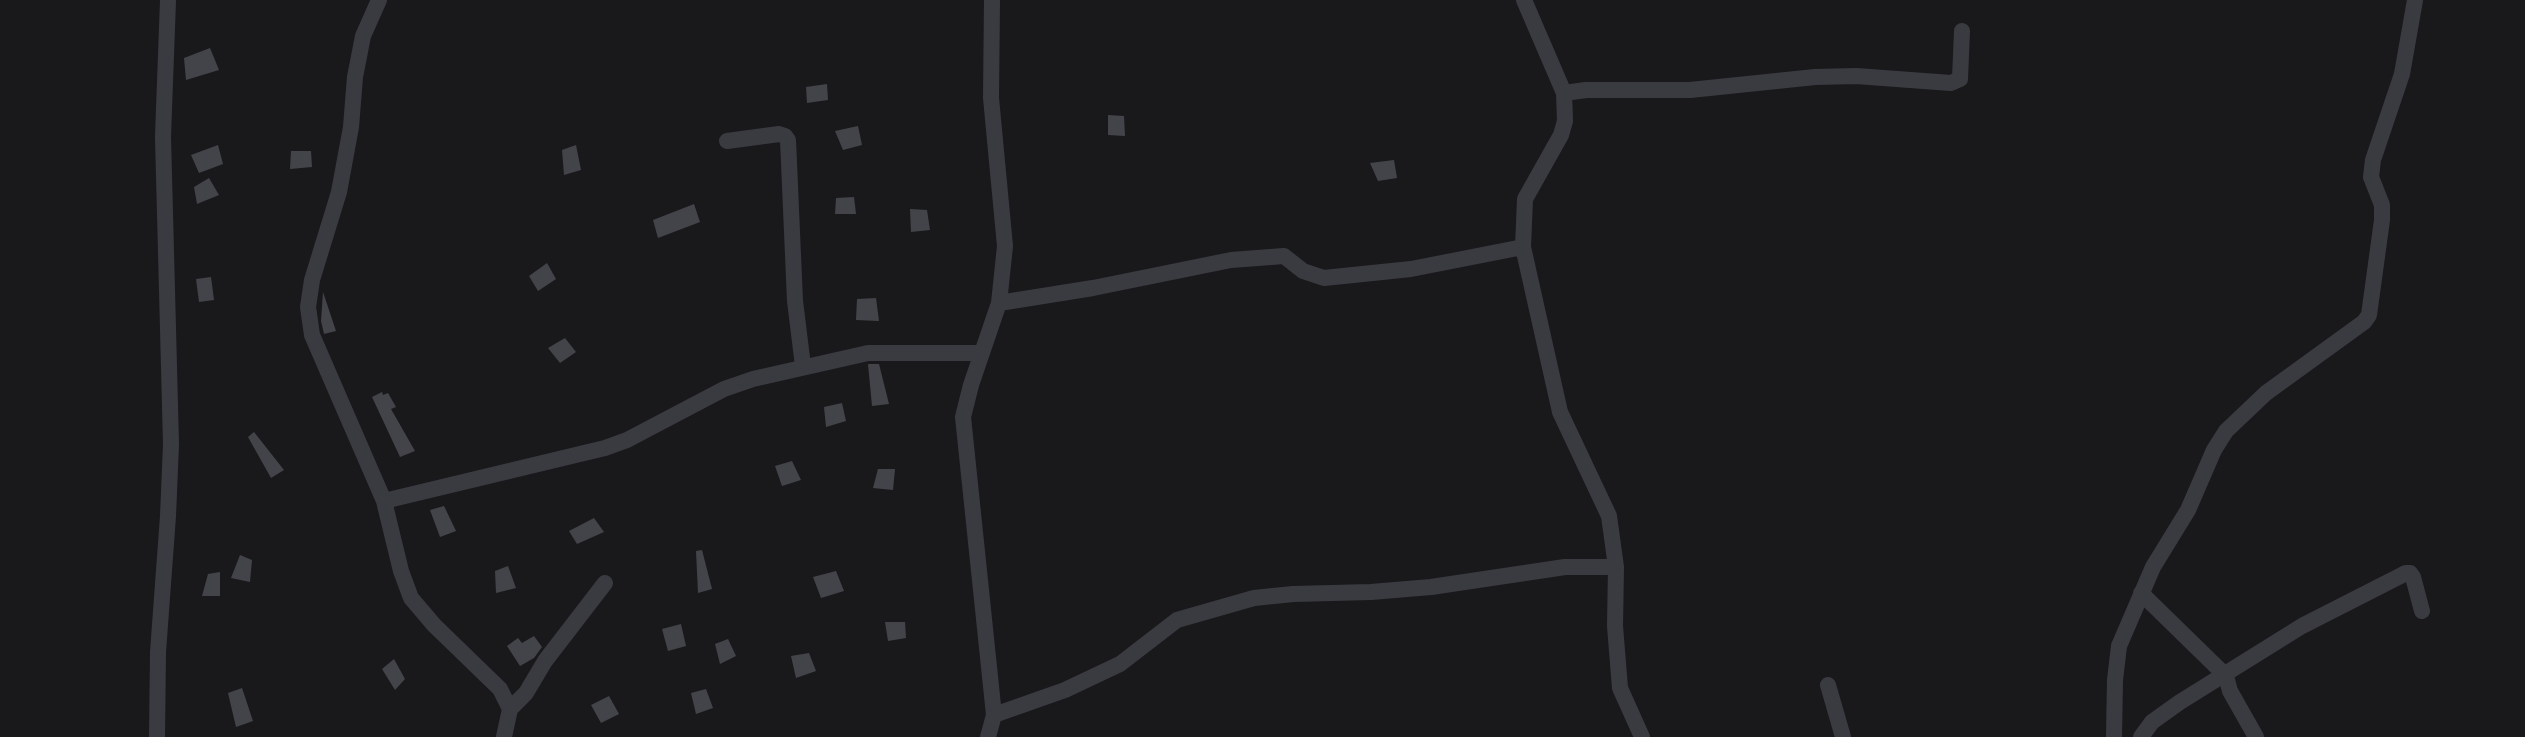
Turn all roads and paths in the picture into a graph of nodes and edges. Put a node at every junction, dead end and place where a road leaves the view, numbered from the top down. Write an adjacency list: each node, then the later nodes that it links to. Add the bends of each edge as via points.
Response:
1 (168, 0): 22 (street, via 163,137 171,444)
2 (379, 0): 13 (street, via 363,36 339,192 308,307 312,335)
3 (992, 0): 10 (street, via 991,98 1005,246)
4 (1524, 0): 7 (street)
5 (2415, 0): 16 (street, via 2402,74 2373,160 2371,177 2382,220 2369,315 2266,393 2226,431)
6 (1962, 31): 7 (street, via 1960,79 1951,83 1815,77 1690,90)
7 (1564, 93): 9 (street, via 1561,135 1525,199)
8 (727, 141): 12 (street, via 779,134 788,140)
9 (1523, 247): 10 (street, via 1411,269 1324,278 1284,256 1231,260); 14 (street, via 1560,412 1609,516)
10 (999, 303): 11 (street)
11 (981, 353): 12 (street, via 868,353); 21 (street, via 963,417)
12 (803, 366): 13 (street, via 724,389 605,448)
13 (384, 501): 20 (street, via 411,598 500,689)
14 (1616, 567): 21 (street, via 1565,567 1431,587 1254,598 1177,620 1120,664); 25 (street, via 1620,688)
15 (605, 583): 20 (street)
16 (2141, 593): 18 (street); 27 (street, via 2119,646)
17 (2422, 611): 18 (street, via 2413,577 2406,573 2302,626)
18 (2226, 676): 28 (street, via 2162,714); 29 (street)
19 (1828, 685): 26 (street)
20 (510, 709): 23 (street)
21 (994, 715): 24 (street)
22 (157, 737)
23 (504, 737)
24 (988, 737)
25 (1642, 737)
26 (1843, 737)
27 (2114, 737)
28 (2141, 737)
29 (2256, 737)

